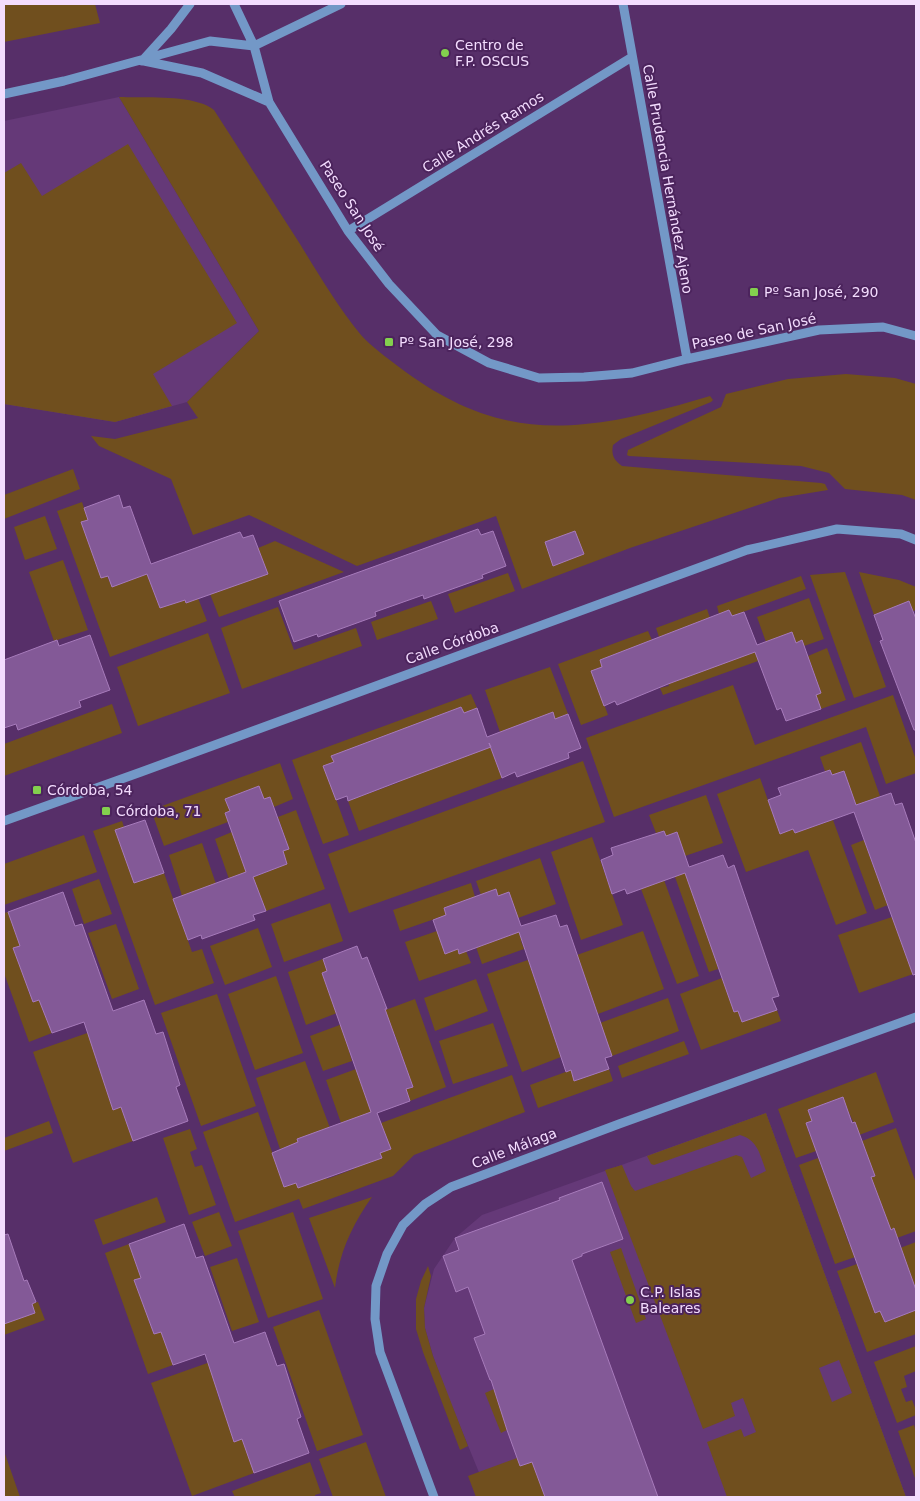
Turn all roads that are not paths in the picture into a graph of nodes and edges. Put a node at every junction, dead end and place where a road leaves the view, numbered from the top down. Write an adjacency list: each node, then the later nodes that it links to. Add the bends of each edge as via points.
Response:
1 (190, 4): 7 (street)
2 (234, 4): 5 (street, Paseo San José)
3 (341, 4): 5 (street)
4 (623, 4): 6 (street, Calle Prudencia Hernández Ajeno)
5 (254, 46): 7 (street, via 210,41); 9 (street, Paseo San José)
6 (632, 57): 10 (street, Calle Andrés Ramos); 12 (street, Calle Prudencia Hernández Ajeno)
7 (142, 61): 8 (street); 9 (street, via 202,73)
8 (4, 94)
9 (269, 102): 10 (street, Paseo San José)
10 (348, 231): 12 (street, Paseo San José, via 389,284 437,335 489,363 539,378 632,373)
11 (916, 336): 12 (street, Paseo de San José, via 883,327 819,330)
12 (686, 359)
13 (916, 540): 14 (street, Calle Córdoba, via 901,534 837,529 747,550)
14 (4, 820)
15 (916, 1017): 16 (street, Calle Málaga, via 451,1187 425,1204 403,1225 387,1254 376,1286 375,1320 380,1352)
16 (434, 1497)

